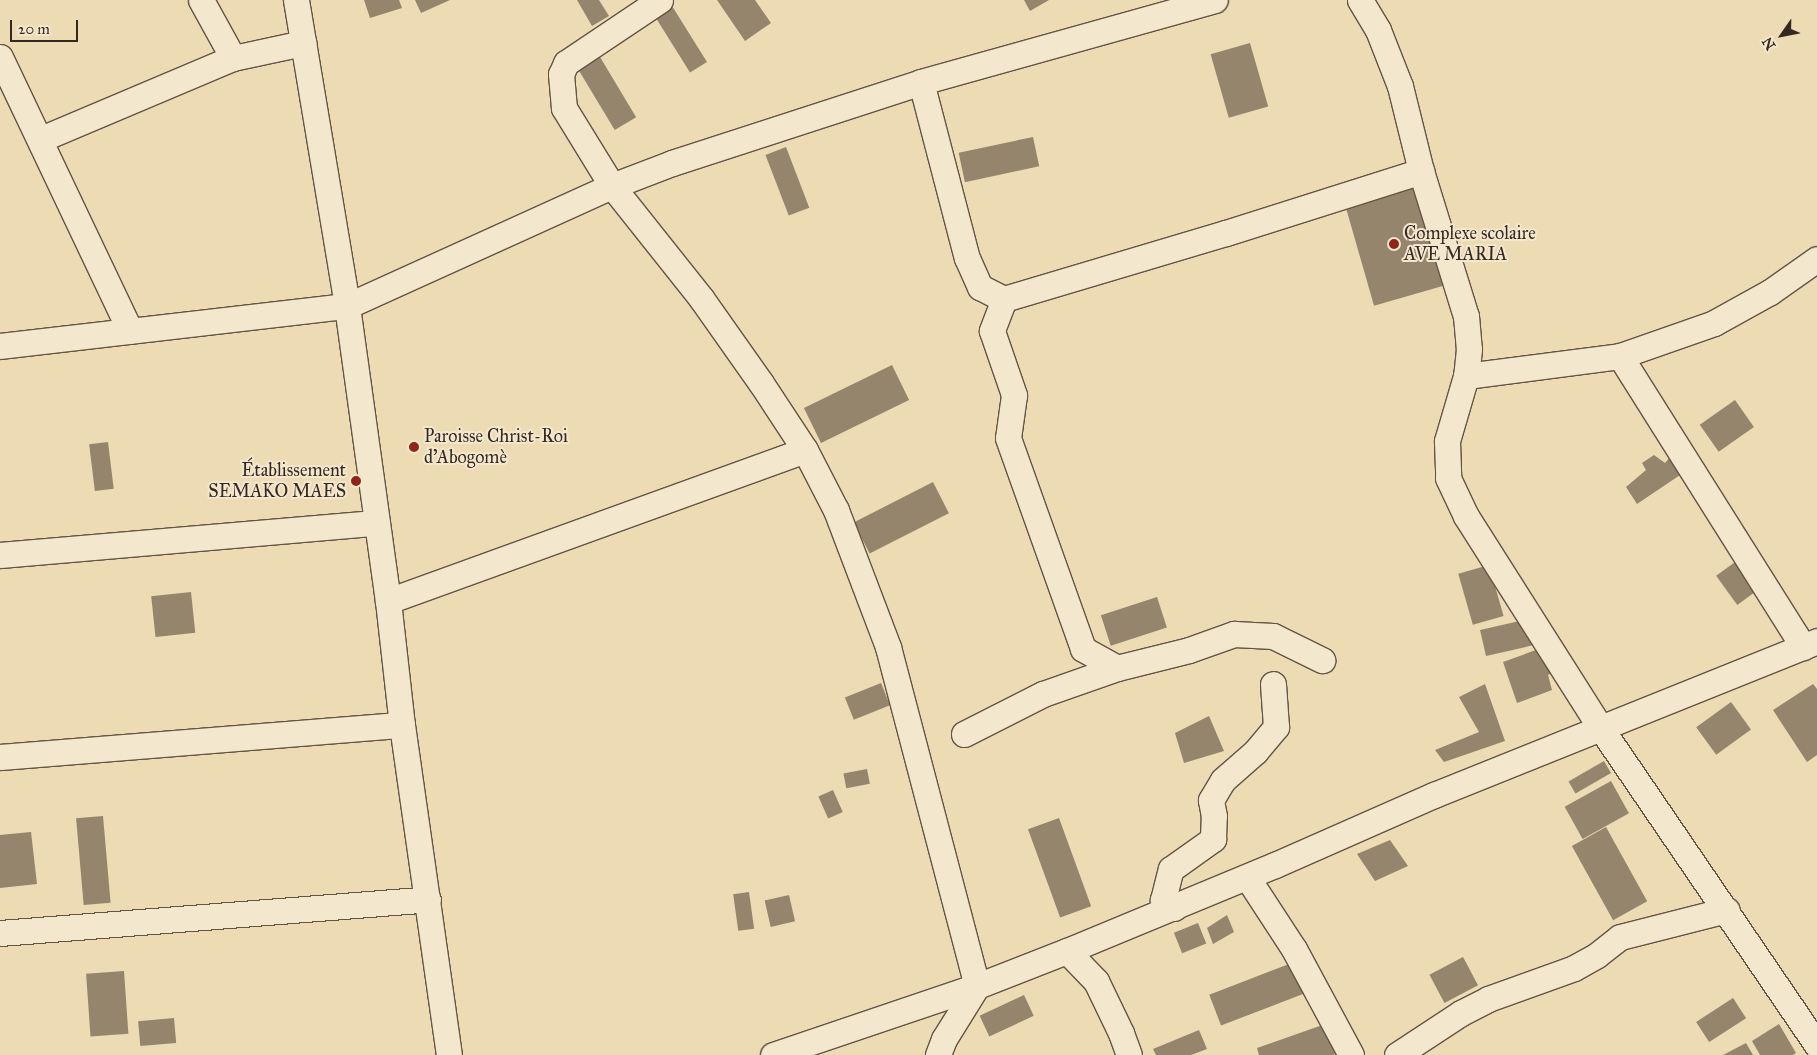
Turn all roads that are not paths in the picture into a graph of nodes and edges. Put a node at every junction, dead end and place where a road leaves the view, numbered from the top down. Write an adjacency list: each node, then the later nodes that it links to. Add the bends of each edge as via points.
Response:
1 (201, 0): 8 (street)
2 (296, 0): 6 (street)
3 (660, 0): 12 (street, via 566,63 561,74 564,108)
4 (1215, 0): 9 (street)
5 (1360, 0): 11 (street, via 1378,30 1400,86)
6 (303, 43): 8 (street); 15 (street)
7 (0, 57): 10 (street)
8 (233, 58): 10 (street)
9 (921, 82): 12 (street, via 672,163); 14 (street, via 968,258 980,287)
10 (41, 139): 16 (street)
11 (1421, 171): 14 (street); 19 (street, via 1466,316 1470,349)
12 (612, 186): 15 (street); 20 (street, via 702,298)
13 (1817, 259): 18 (street, via 1770,292 1714,323)
14 (1004, 299): 26 (street, via 992,331 1014,395 1008,438 1083,649)
15 (347, 306): 16 (street); 21 (street)
16 (130, 331): 17 (street)
17 (0, 346)
18 (1620, 356): 19 (street); 24 (street)
19 (1466, 376): 29 (street, via 1447,441 1448,478 1466,516)
20 (805, 450): 23 (street); 38 (street, via 836,510 888,647)
21 (377, 523): 22 (street); 23 (street)
22 (0, 555)
23 (388, 601): 28 (street)
24 (1810, 644): 29 (street)
25 (1322, 660): 26 (street, via 1274,636 1234,634 1189,650)
26 (1117, 668): 30 (street, via 1043,694)
27 (1273, 684): 34 (street, via 1276,727 1255,752 1222,780 1211,800 1213,839 1171,869 1162,900)
28 (402, 725): 31 (street); 33 (street)
29 (1600, 727): 32 (street); 35 (street)
30 (964, 734)
31 (0, 757)
32 (1247, 877): 34 (street); 44 (street, via 1294,949)
33 (428, 899): 36 (street); 40 (street)
34 (1174, 908): 37 (street)
35 (1727, 910): 39 (street); 45 (street, via 1620,937 1574,968 1481,1003)
36 (0, 933)
37 (1067, 951): 38 (street); 43 (street, via 1096,982)
38 (977, 986): 41 (street); 42 (street, via 944,1039)
39 (1817, 1045)
40 (449, 1055)
41 (773, 1055)
42 (938, 1055)
43 (1129, 1055)
44 (1351, 1055)
45 (1397, 1055)

